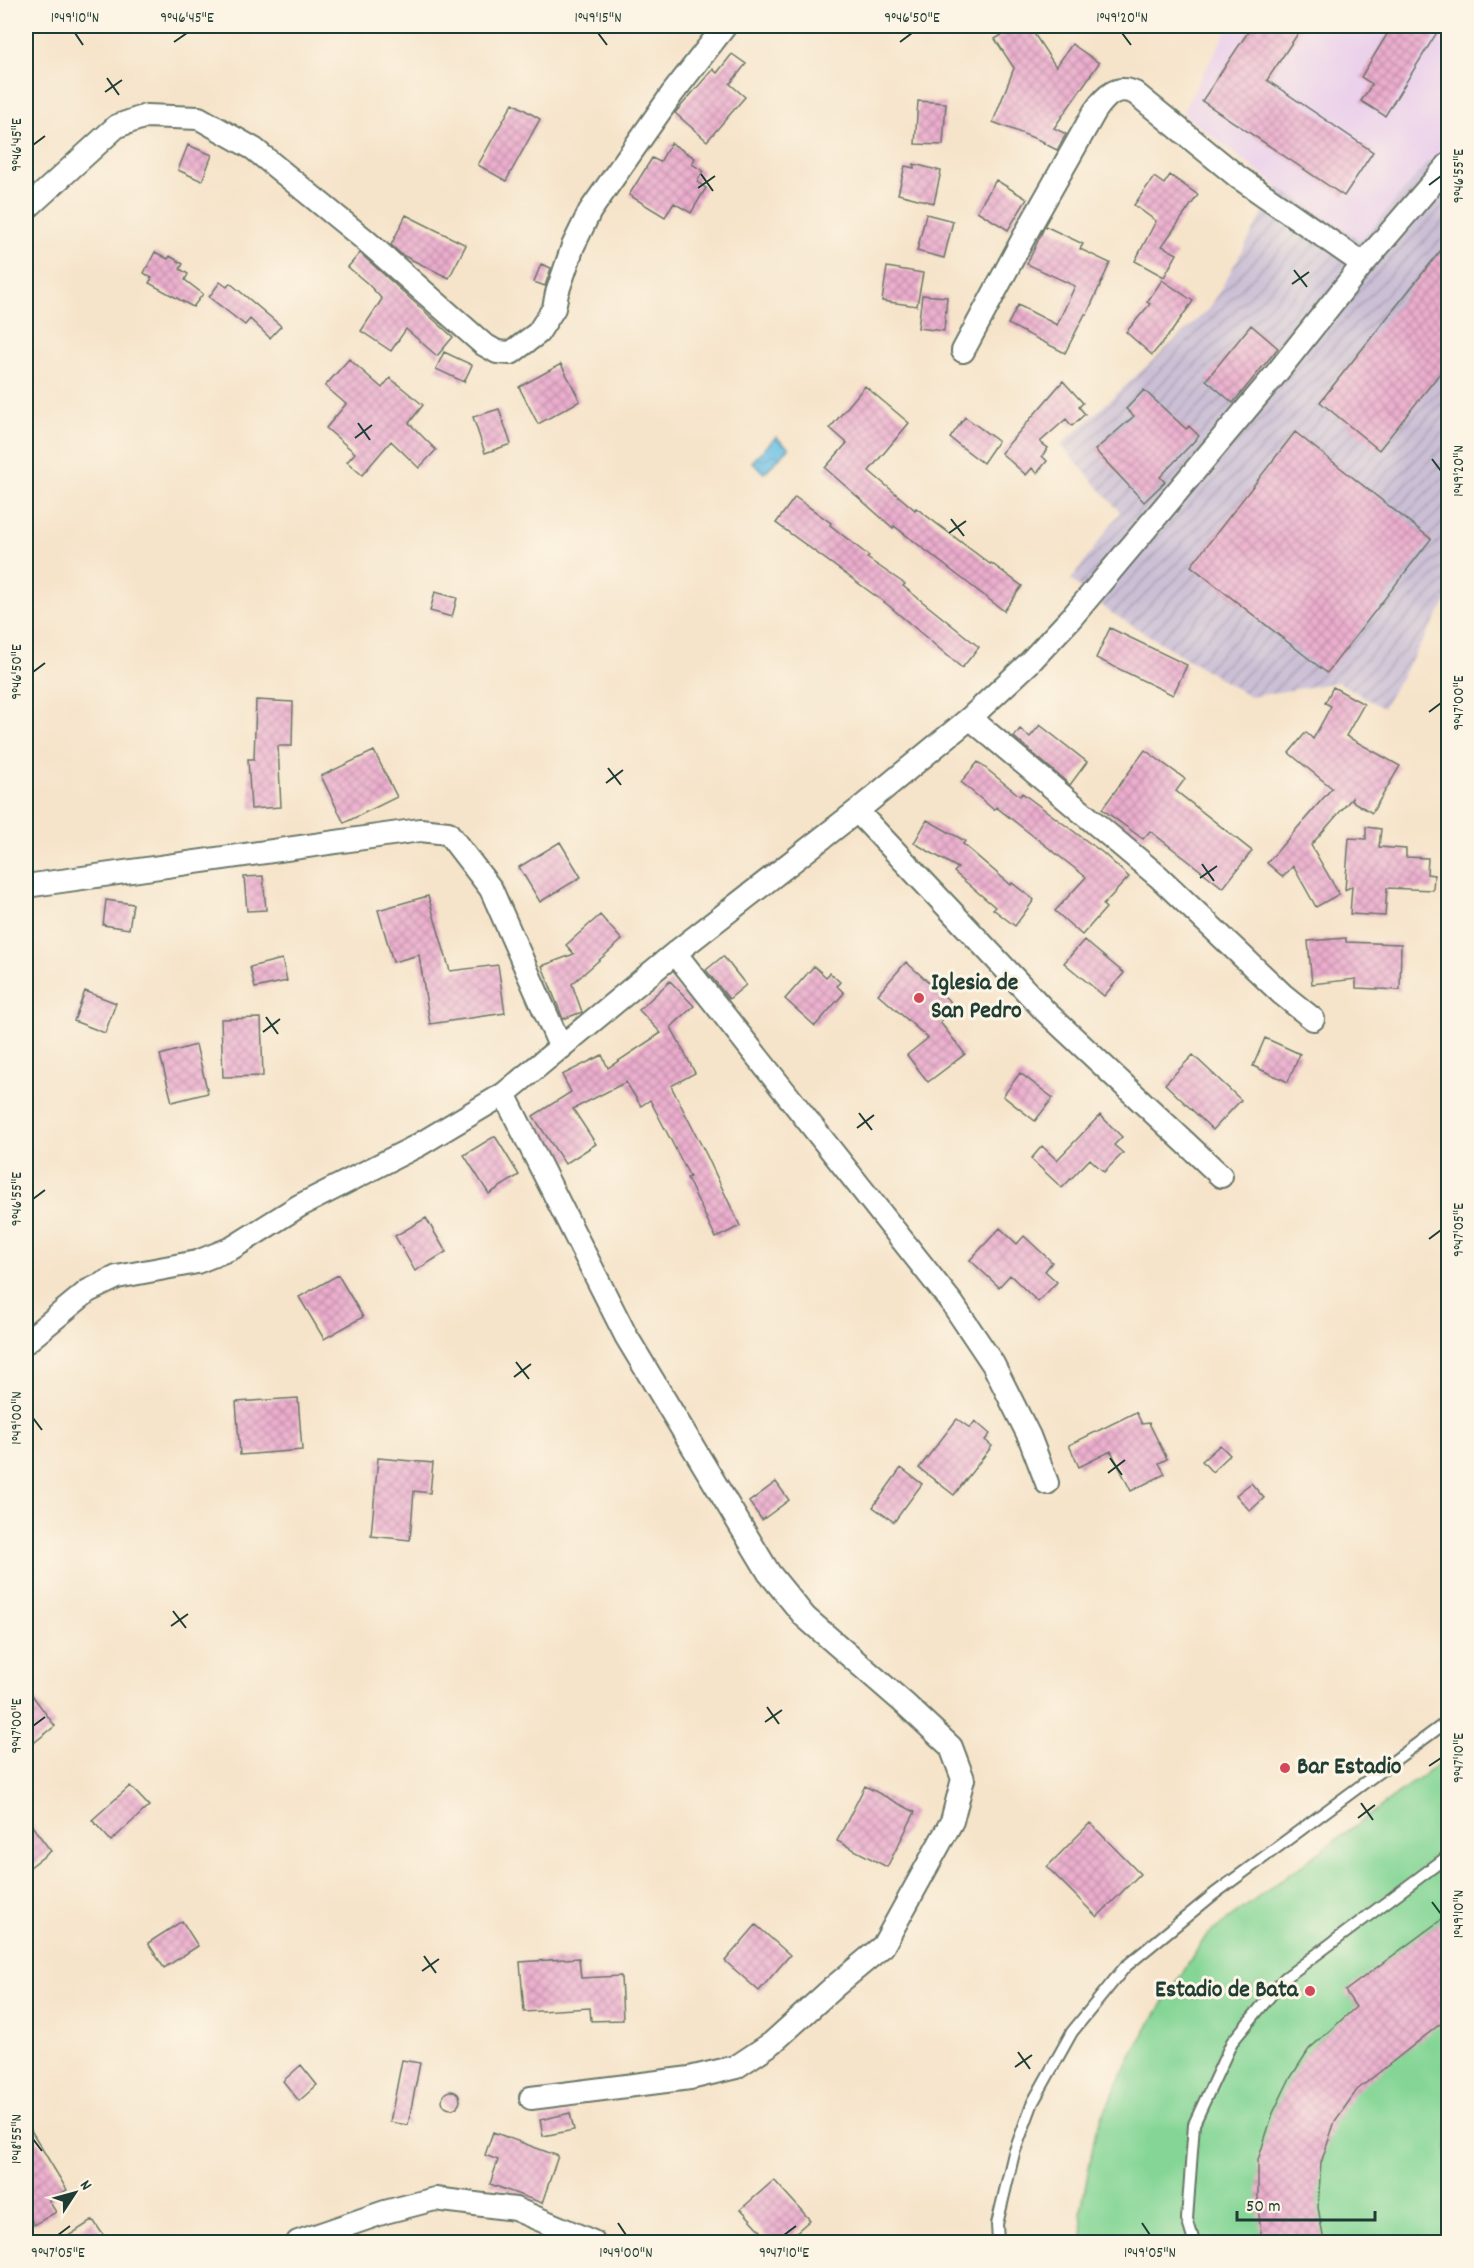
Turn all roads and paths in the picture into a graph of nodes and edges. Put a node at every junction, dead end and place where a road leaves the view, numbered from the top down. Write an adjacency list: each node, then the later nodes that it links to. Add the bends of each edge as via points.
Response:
1 (725, 26): 3 (street, via 590,211 573,246 554,308 538,333 511,353 497,352 483,344 364,239 254,150 199,118 146,116 117,126)
2 (1449, 165): 4 (street)
3 (26, 209)
4 (1363, 264): 5 (street, via 1238,177 1135,93 1121,89 1105,97 1095,111); 6 (street, via 1072,617)
5 (963, 351)
6 (970, 718): 7 (street); 10 (street, via 1159,877)
7 (857, 810): 9 (street); 13 (street, via 1046,1011)
8 (26, 886): 11 (street, via 420,830 448,833 491,889)
9 (675, 953): 11 (street); 15 (street, via 952,1303 993,1364)
10 (1313, 1019)
11 (561, 1048): 12 (street)
12 (504, 1094): 14 (street, via 417,1146 299,1206 232,1248 197,1262 117,1277 88,1291); 18 (street, via 626,1336 769,1573 805,1617 951,1747 963,1779 952,1821 883,1946 772,2043 736,2067 690,2078)
13 (1221, 1176)
14 (26, 1342)
15 (1047, 1483)
16 (1449, 1721): 21 (lane, via 1214,1894 1125,1967 1072,2032 1033,2102 1014,2153 997,2224)
17 (1449, 1856): 22 (lane, via 1285,1978 1232,2042 1194,2124 1187,2219)
18 (531, 2098)
19 (298, 2242): 20 (street, via 435,2199 514,2209)
20 (593, 2242)
21 (998, 2242)
22 (1194, 2242)

